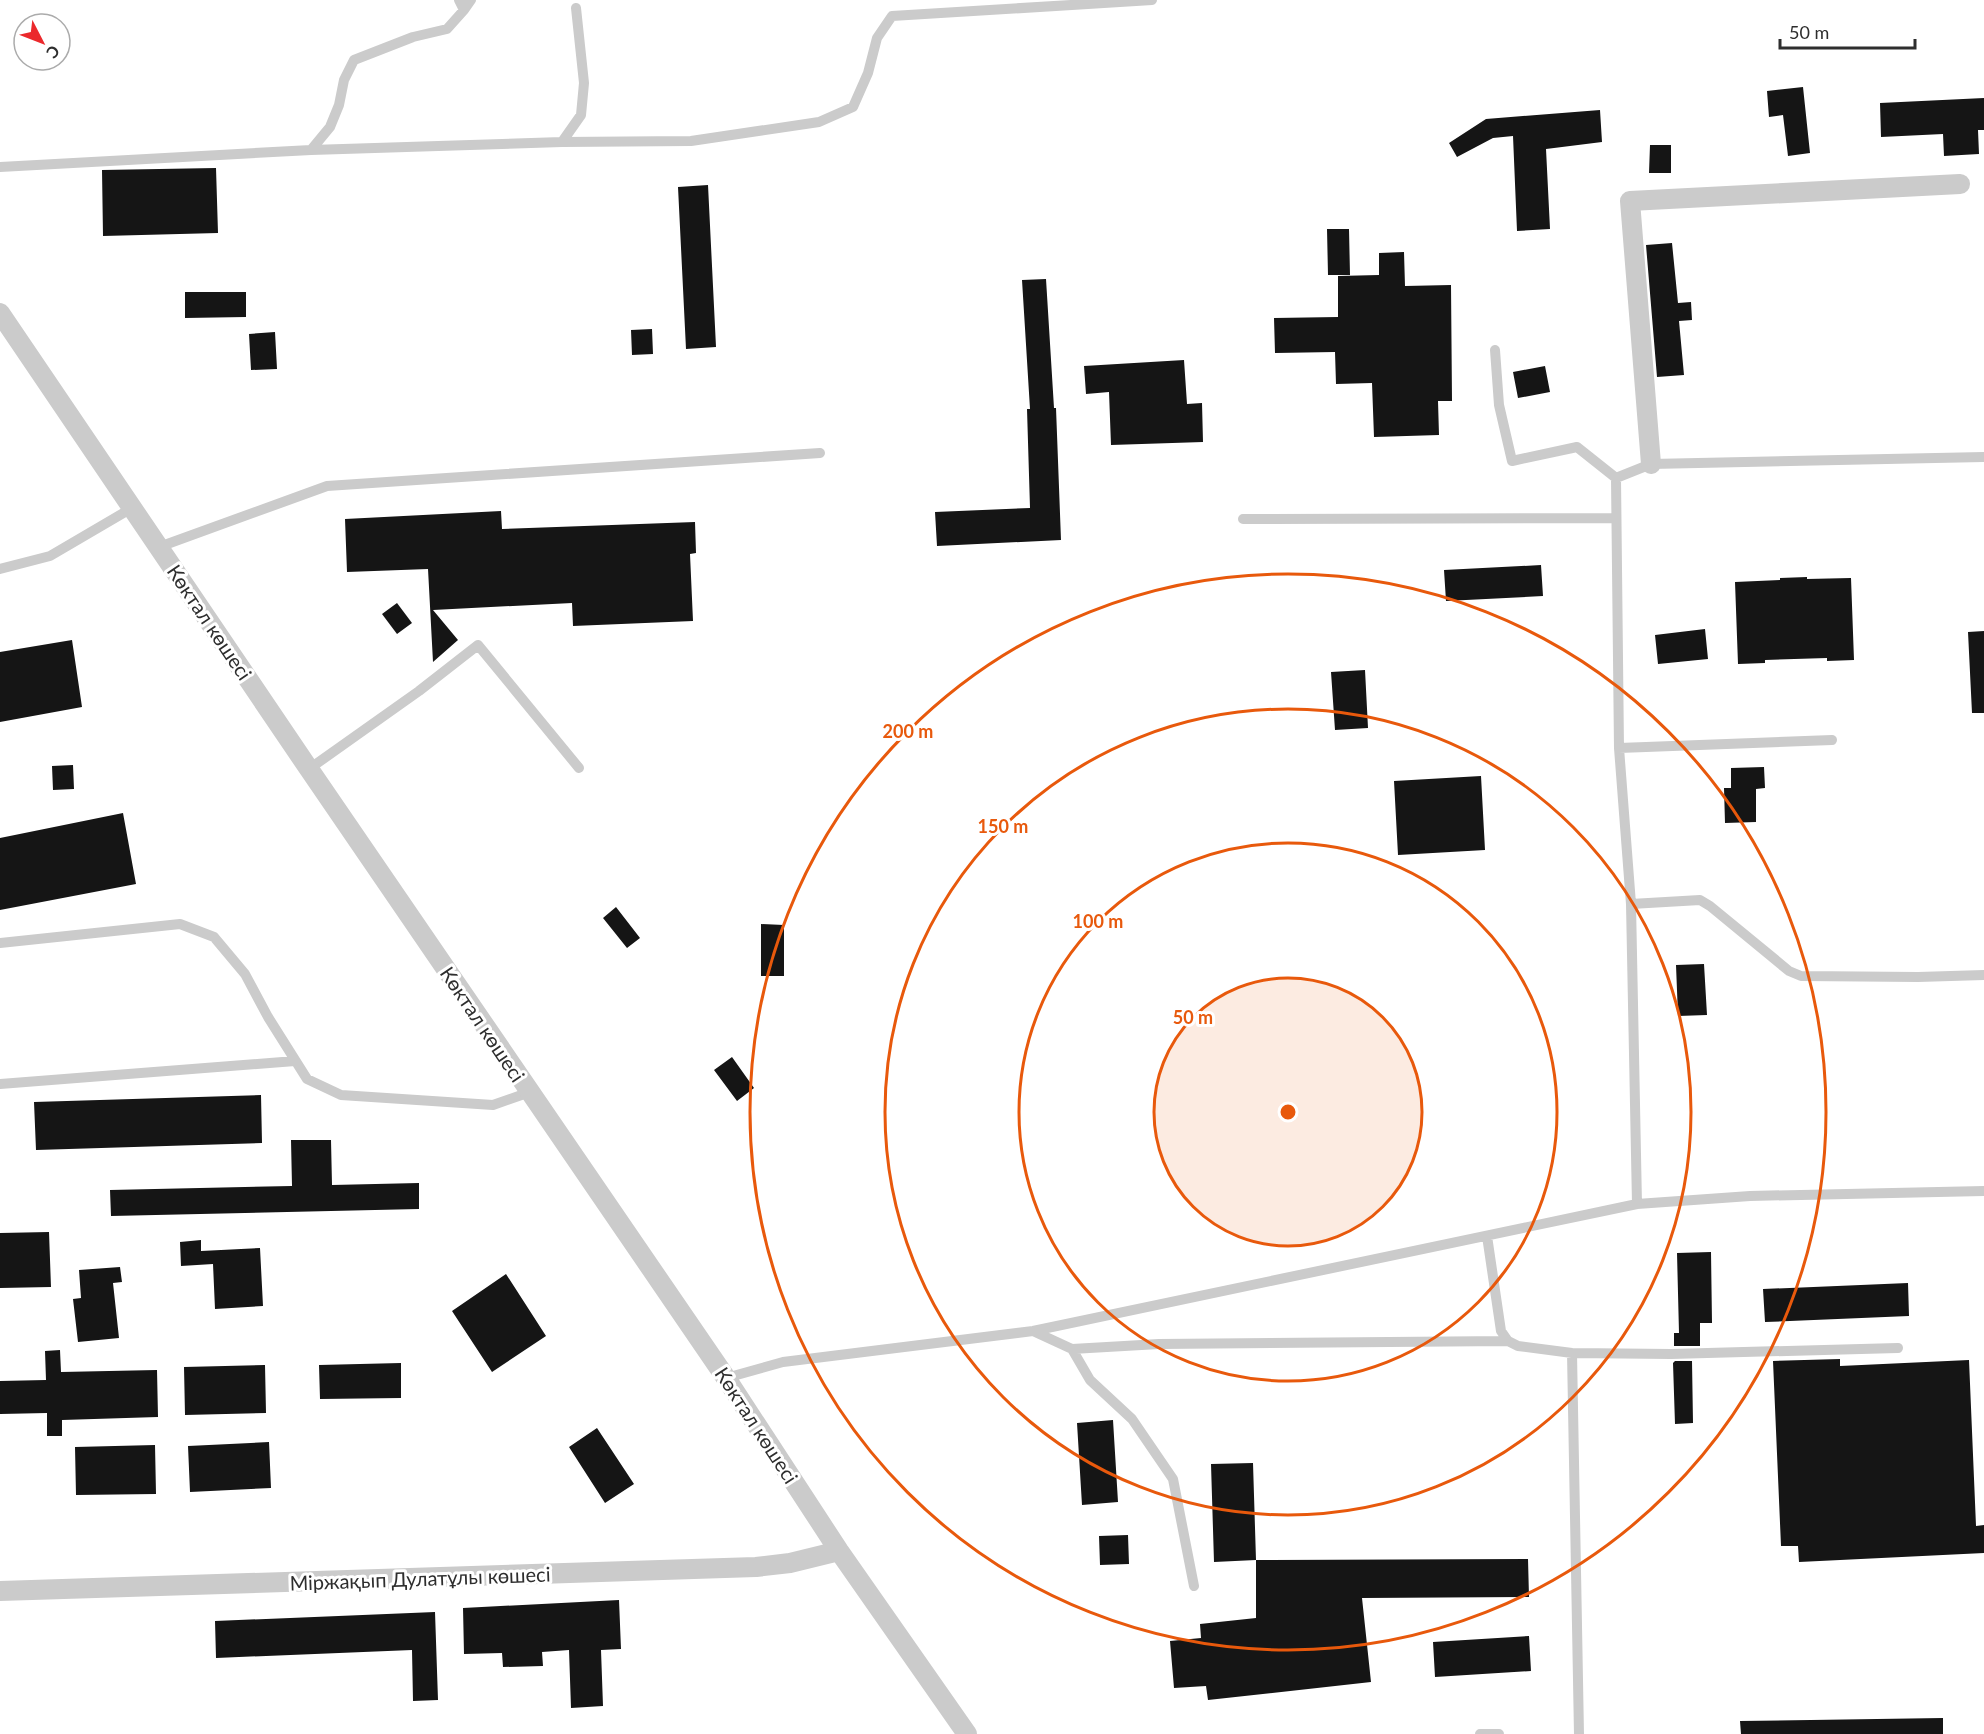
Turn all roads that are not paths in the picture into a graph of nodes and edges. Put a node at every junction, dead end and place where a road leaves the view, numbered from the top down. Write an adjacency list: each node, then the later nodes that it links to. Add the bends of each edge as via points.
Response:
1 (471, 0): 3 (lane)
2 (1152, 0): 5 (lane, via 892,16 877,38 853,107 819,122 691,141)
3 (461, 5): 6 (lane, via 447,29 354,60 330,127)
4 (576, 8): 5 (lane, via 584,83 581,115)
5 (562, 142): 6 (lane)
6 (311, 150): 7 (lane)
7 (0, 167)
8 (1960, 184): 13 (street, via 1630,201)
9 (0, 313): 15 (street, Көктал көшесі)
10 (1495, 350): 14 (lane, via 1499,405 1512,461 1576,447)
11 (820, 453): 18 (lane, via 327,486)
12 (1984, 457): 13 (lane)
13 (1651, 465): 14 (lane)
14 (1616, 478): 16 (lane)
15 (132, 508): 18 (street, Көктал көшесі); 19 (lane, via 50,556)
16 (1616, 518): 17 (lane); 21 (lane)
17 (1243, 519)
18 (159, 547): 23 (street, Көктал көшесі)
19 (0, 569)
20 (1832, 740): 21 (lane)
21 (1619, 748): 24 (lane)
22 (579, 768): 23 (lane, via 477,645)
23 (309, 769): 29 (street, Көктал көшесі)
24 (1631, 904): 26 (lane, via 1700,900 1789,971 1801,976); 31 (lane)
25 (0, 943): 27 (lane, via 180,924 214,937 245,974)
26 (1984, 975)
27 (295, 1061): 28 (lane); 29 (lane, via 307,1079 341,1095 493,1105)
28 (0, 1084)
29 (530, 1092): 38 (street, Көктал көшесі)
30 (1984, 1191): 31 (lane, via 1750,1196)
31 (1637, 1204): 32 (lane)
32 (1487, 1236): 33 (lane); 34 (lane, via 1501,1331)
33 (1033, 1331): 36 (lane); 38 (lane, via 783,1362)
34 (1508, 1341): 36 (lane, via 1159,1344); 37 (lane, via 1518,1346)
35 (1898, 1348): 37 (lane)
36 (1072, 1349): 40 (lane, via 1090,1380 1132,1419 1173,1479)
37 (1572, 1353): 45 (lane)
38 (726, 1378): 39 (street, Көктал көшесі)
39 (839, 1551): 41 (street, Міржақып Дулатұлы көшесі, via 756,1567); 42 (street, Көктал көшесі)
40 (1194, 1586)
41 (0, 1591)
42 (967, 1734)
43 (1480, 1734): 44 (lane)
44 (1498, 1734)
45 (1579, 1734)

